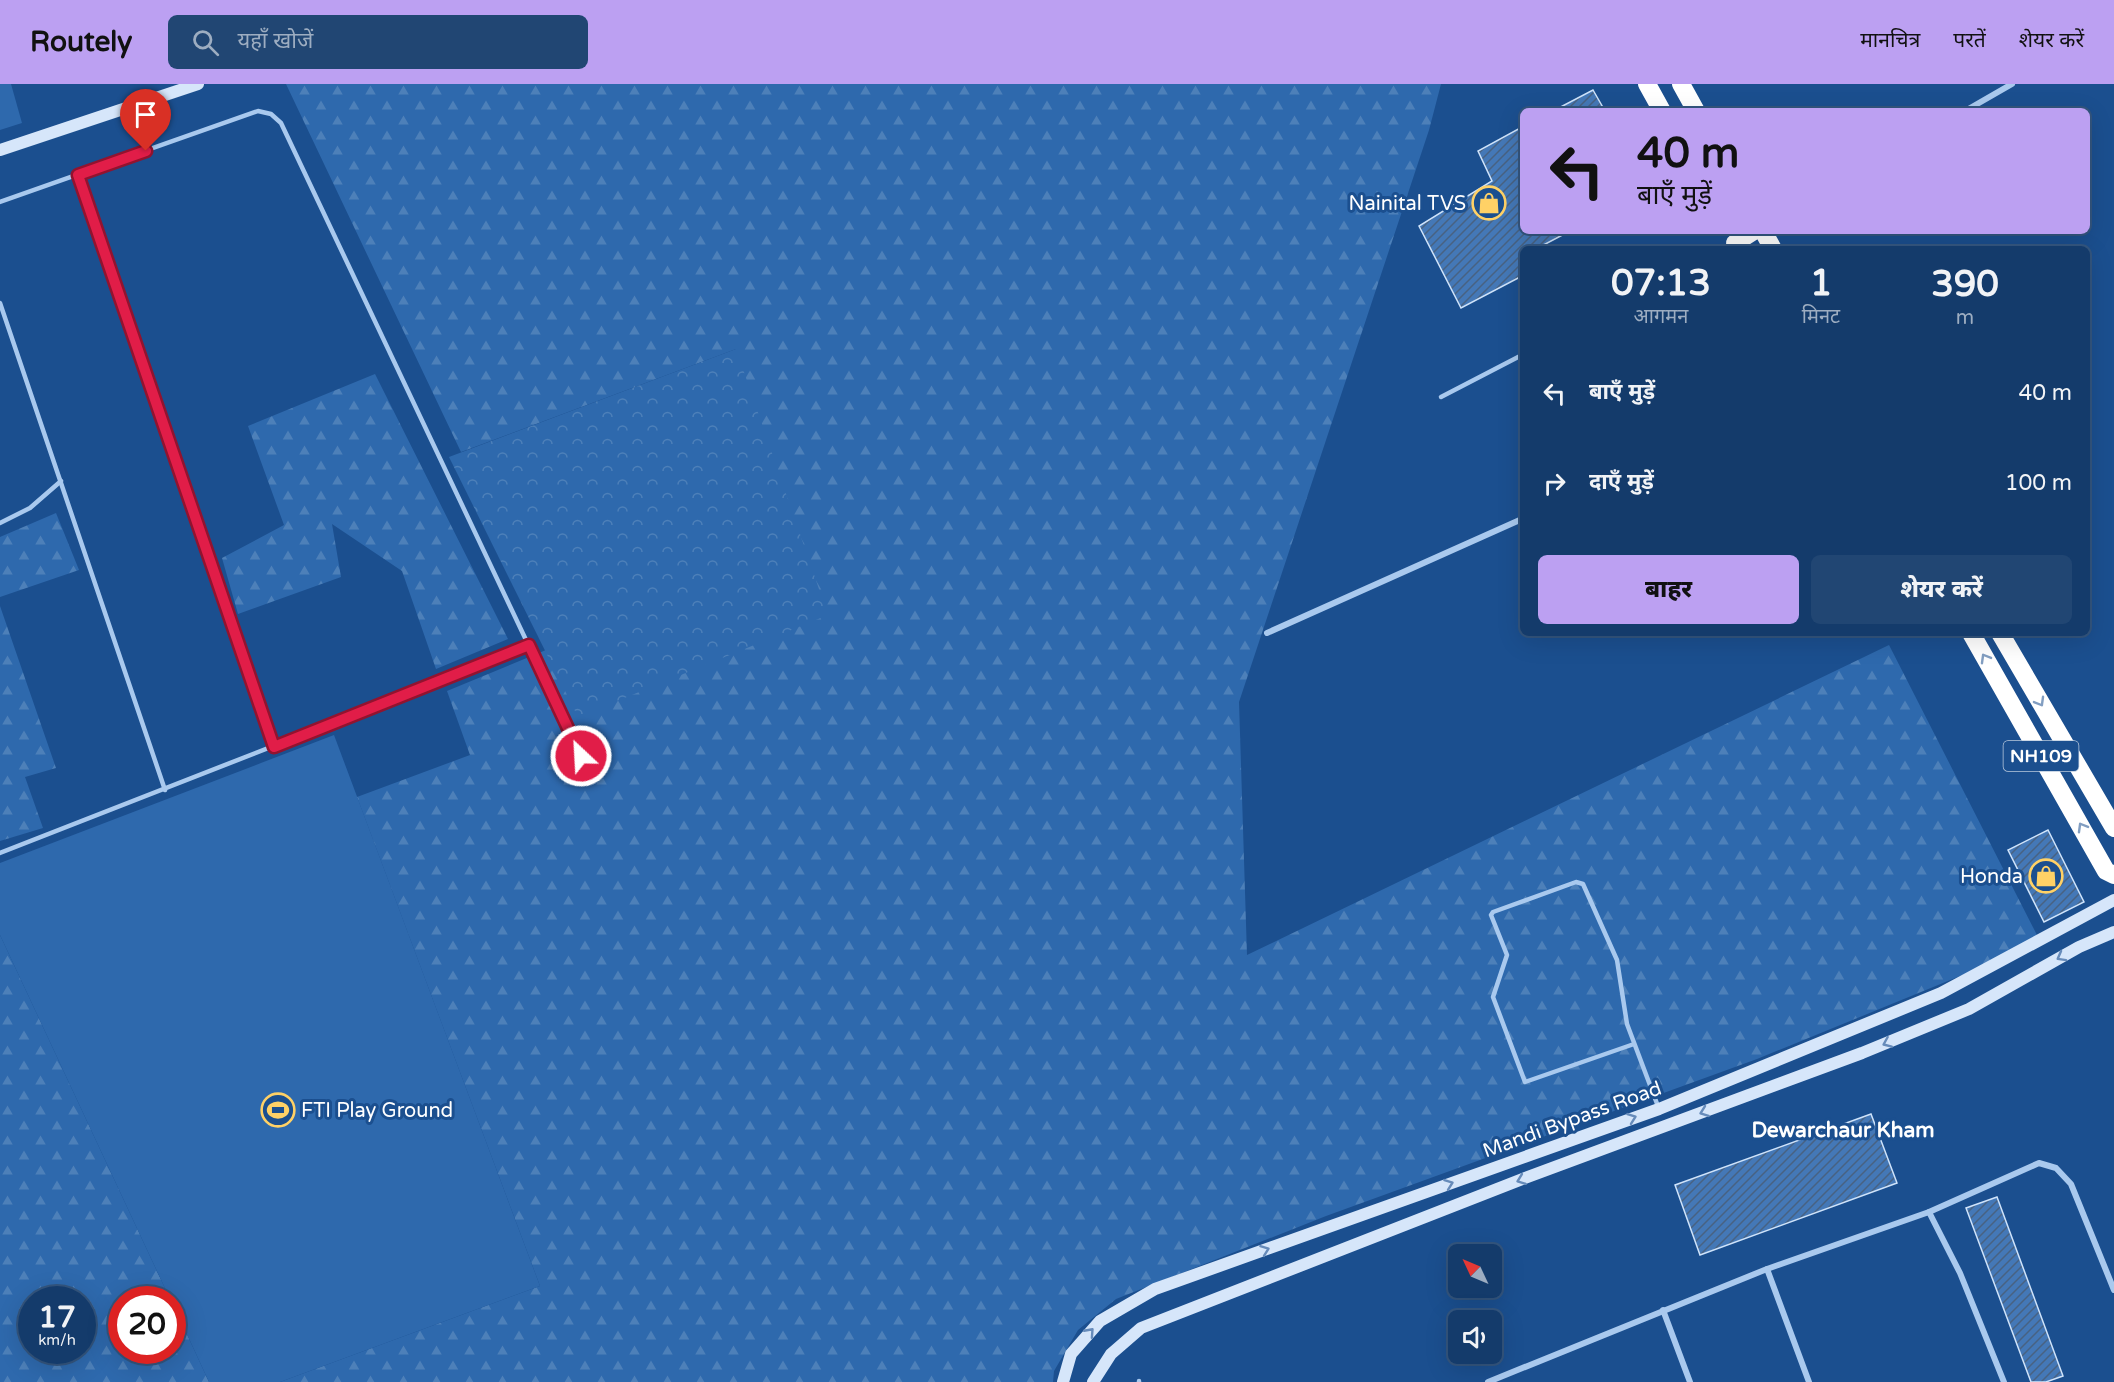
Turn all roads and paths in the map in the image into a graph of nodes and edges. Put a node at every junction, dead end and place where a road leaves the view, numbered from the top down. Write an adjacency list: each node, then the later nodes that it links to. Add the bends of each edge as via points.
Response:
1 (198, 84): 8 (main road)
2 (1647, 84): 5 (highway)
3 (2012, 84): 7 (street)
4 (1683, 85): 6 (highway)
5 (1660, 108)
6 (1694, 108)
7 (1970, 108)
8 (0, 150)
9 (78, 175): 10 (lane); 22 (lane, via 258,111 271,114 281,123); 23 (lane)
10 (0, 202)
11 (1748, 234): 12 (highway)
12 (1733, 242)
13 (0, 303): 16 (lane)
14 (1520, 356): 15 (lane)
15 (1441, 397)
16 (61, 482): 18 (lane, via 30,508); 25 (lane)
17 (1520, 520): 19 (street)
18 (0, 523)
19 (1267, 633)
20 (1973, 636): 28 (highway, NH109, one-way to 20, via 2106,871)
21 (2002, 636): 26 (highway, NH109, one-way to 26)
22 (529, 645): 23 (lane); 24 (lane)
23 (274, 747): 25 (lane)
24 (581, 756)
25 (165, 790): 27 (lane)
26 (2114, 828)
27 (0, 853)
28 (2114, 875)
29 (2114, 900): 32 (main road, Mandi Bypass Road, via 1941,993)
30 (2114, 932): 38 (main road, Mandi Bypass Road, one-way to 38, via 2079,947 1969,1009 1862,1053 1525,1178 1141,1328 1112,1354)
31 (1634, 1044): 31 (lane, via 1526,1082 1493,997 1507,955 1492,912 1576,882 1583,884 1617,960); 32 (lane)
32 (1659, 1109): 37 (main road, Mandi Bypass Road, one-way to 32, via 1071,1354 1100,1321 1155,1289)
33 (1929, 1212): 34 (street); 35 (street, via 2039,1163 2056,1168 2071,1184); 42 (street, via 1960,1273)
34 (1767, 1269): 36 (street); 41 (street)
35 (2114, 1290)
36 (1663, 1310): 39 (street); 40 (street)
37 (1063, 1382)
38 (1093, 1382)
39 (1488, 1382)
40 (1690, 1382)
41 (1809, 1382)
42 (2004, 1382)

